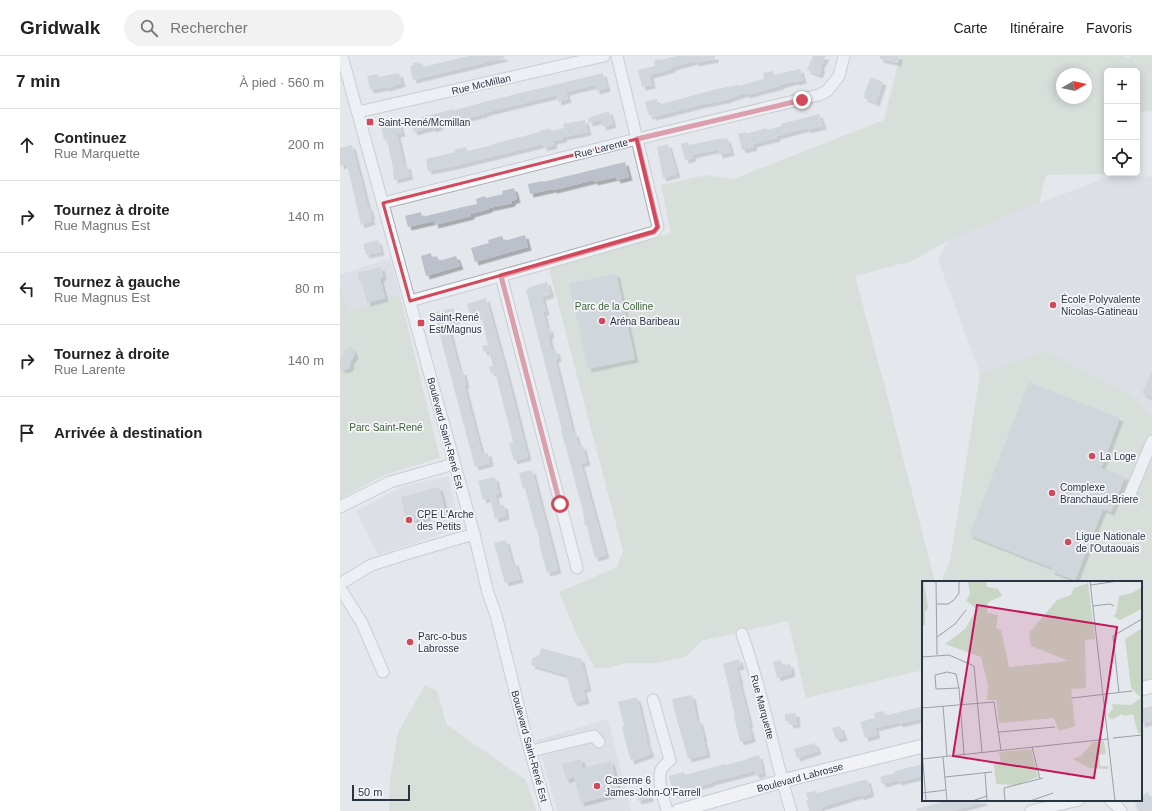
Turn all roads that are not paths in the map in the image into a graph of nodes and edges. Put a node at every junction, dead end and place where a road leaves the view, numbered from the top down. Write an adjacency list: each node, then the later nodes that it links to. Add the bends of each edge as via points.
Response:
1 (342, 56): 5 (street, Boulevard Saint-René Est)
2 (604, 56): 5 (street, Rue McMillan)
3 (617, 56): 6 (street)
4 (844, 56): 6 (street, Rue Larente, via 840,76 819,96)
5 (358, 112): 7 (street, Boulevard Saint-René Est)
6 (637, 139): 7 (street, Rue Larente); 8 (street, via 658,227 654,232)
7 (383, 203): 9 (street, Boulevard Saint-René Est)
8 (501, 276): 9 (street); 15 (street)
9 (410, 301): 11 (street, Boulevard Saint-René Est)
10 (1152, 441): 12 (street)
11 (454, 464): 13 (street, via 390,482); 14 (street, Boulevard Saint-René Est)
12 (1130, 494)
13 (340, 508)
14 (474, 534): 16 (street, via 371,565); 25 (street, Boulevard Saint-René Est)
15 (577, 568)
16 (340, 584)
17 (340, 588): 19 (street, via 362,623)
18 (742, 634): 26 (street, Rue Marquette, via 764,705)
19 (382, 672)
20 (1152, 686): 21 (main road)
21 (1142, 689)
22 (653, 700): 30 (street, via 670,760 661,770 660,786)
23 (599, 742): 25 (street, via 594,736)
24 (922, 746): 26 (main road, Boulevard Labrosse)
25 (531, 751): 29 (street, Boulevard Saint-René Est)
26 (782, 781): 31 (main road, Boulevard Labrosse); 32 (street, Rue Marquette)
27 (1075, 801): 33 (street)
28 (1111, 801): 34 (street)
29 (547, 811)
30 (667, 811)
31 (678, 811)
32 (791, 811)
33 (1031, 811)
34 (1121, 811)

